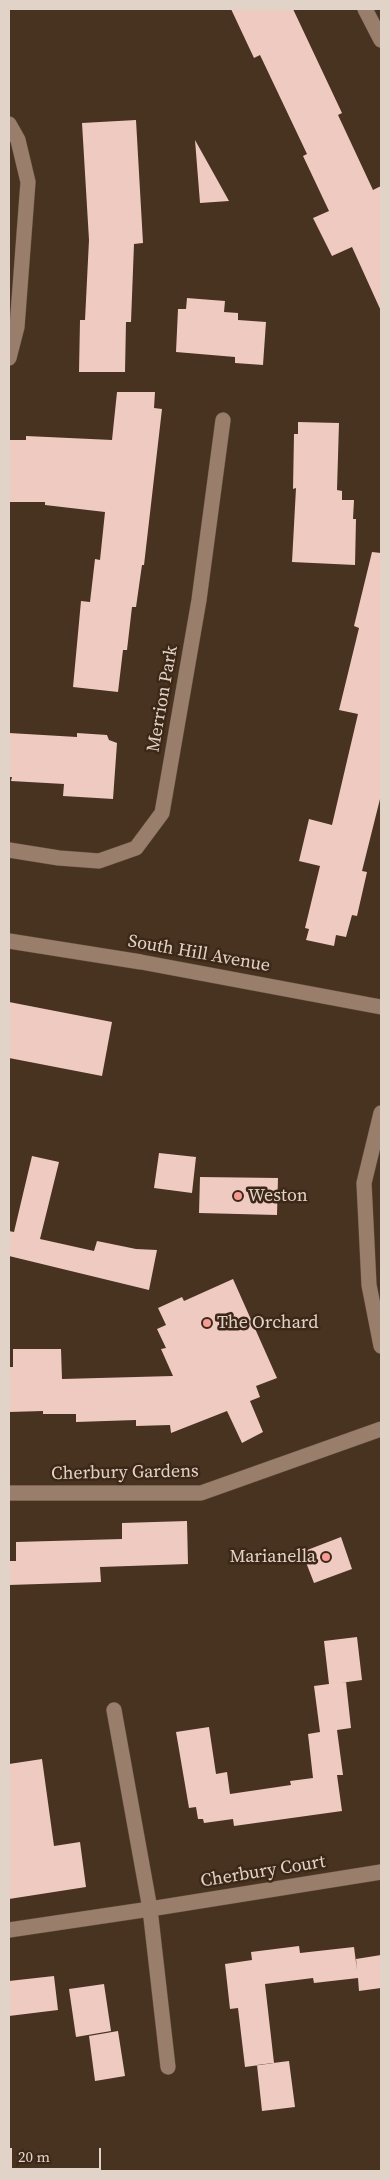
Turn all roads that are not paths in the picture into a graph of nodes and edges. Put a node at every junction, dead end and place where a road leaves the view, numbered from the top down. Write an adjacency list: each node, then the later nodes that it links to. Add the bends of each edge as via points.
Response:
1 (365, 9): 2 (street)
2 (381, 40)
3 (9, 124): 4 (street, via 18,140 28,182 17,327)
4 (9, 358)
5 (223, 420): 6 (street, Merrion Park, via 199,600 162,813 136,848 99,861)
6 (9, 850)
7 (9, 941): 8 (street, South Hill Avenue, via 141,962)
8 (381, 1008)
9 (381, 1113): 10 (street, via 364,1183 369,1286)
10 (381, 1346)
11 (381, 1429): 12 (street, Cherbury Gardens, via 201,1493)
12 (9, 1493)
13 (114, 1710): 15 (street)
14 (381, 1872): 15 (street, Cherbury Court)
15 (150, 1910): 16 (street, Cherbury Court); 17 (street)
16 (9, 1930)
17 (168, 2067)

